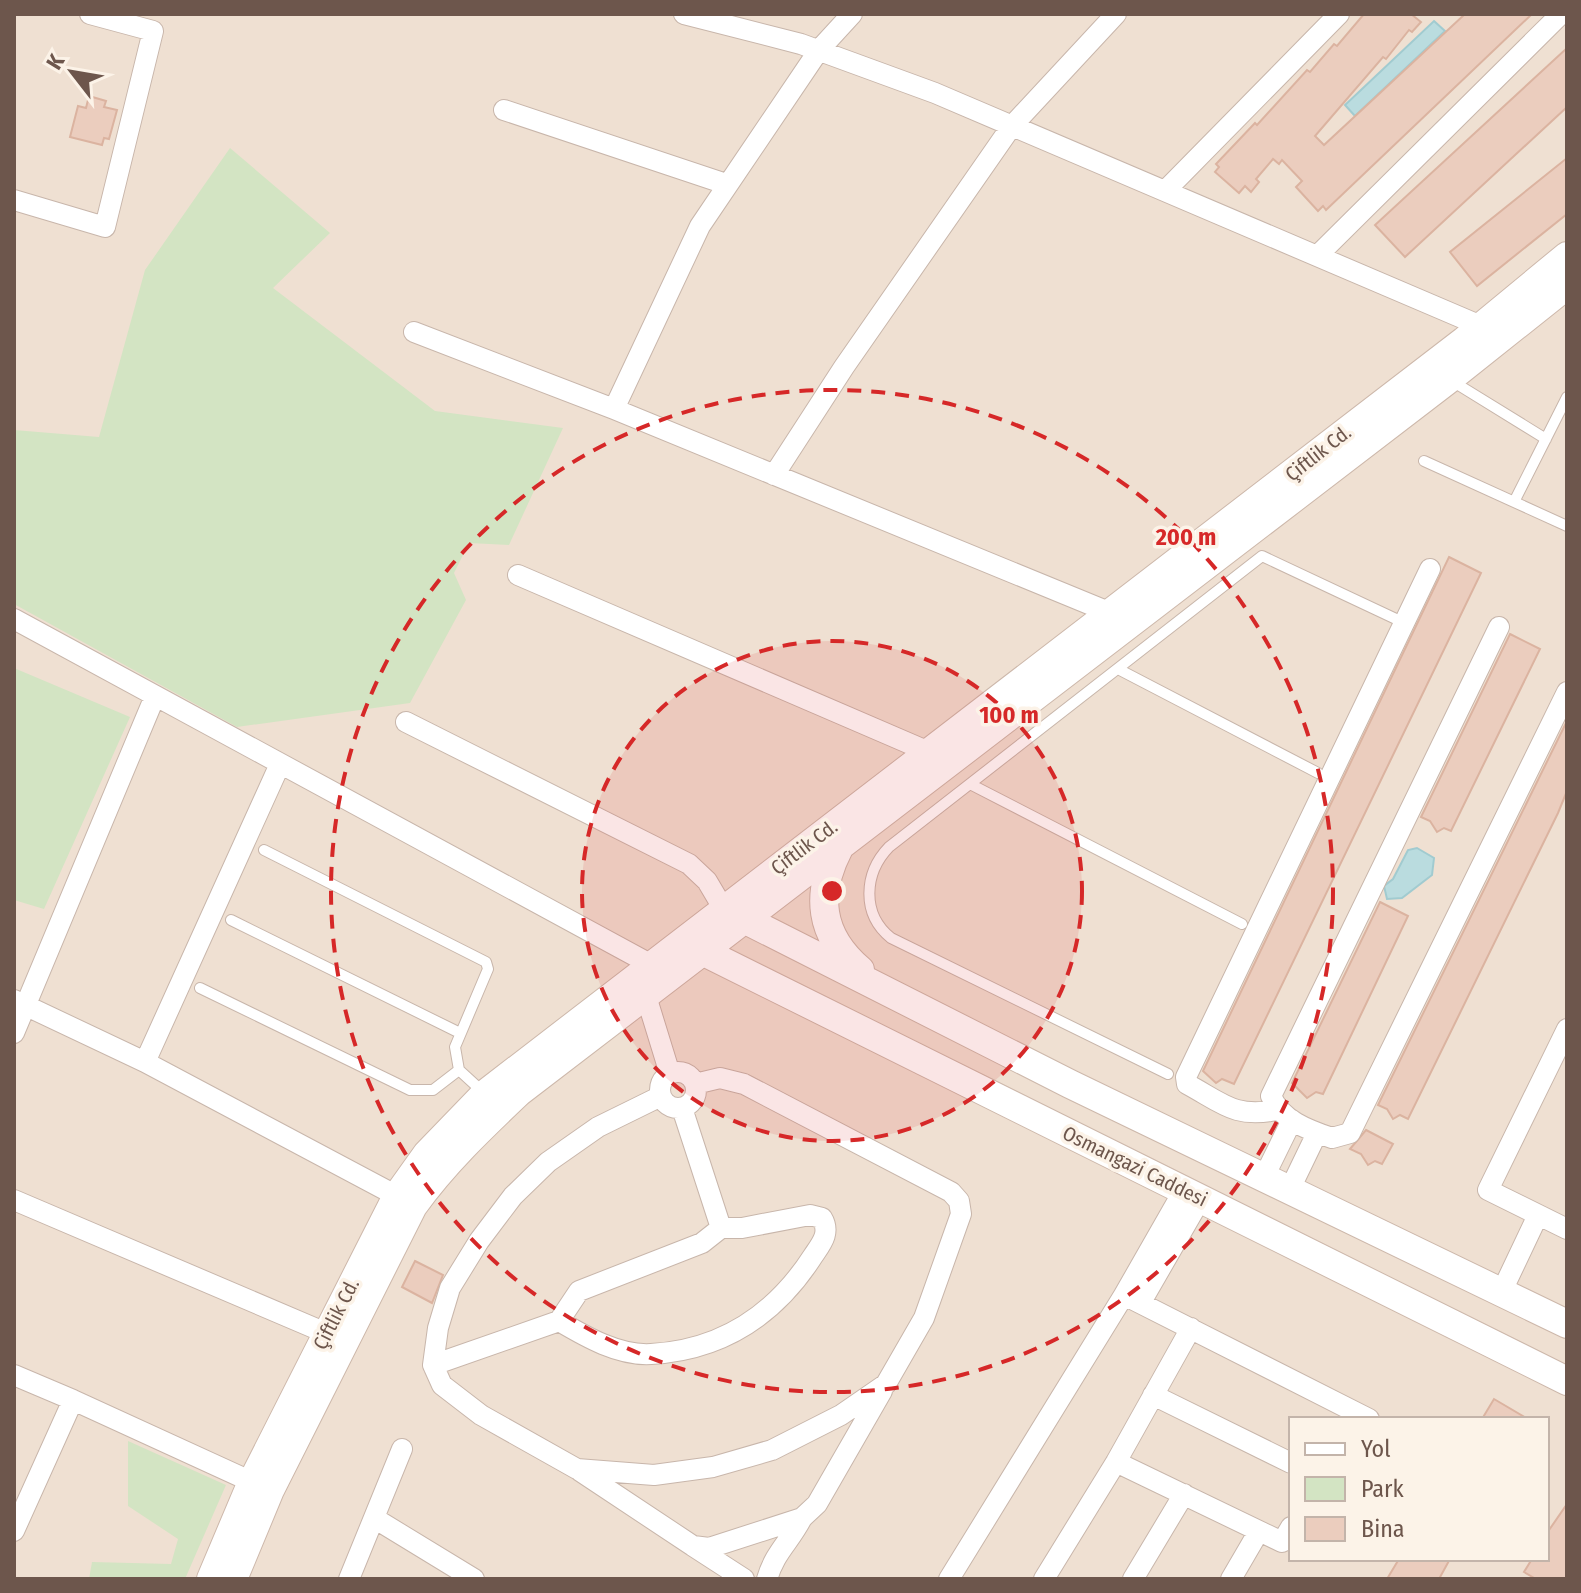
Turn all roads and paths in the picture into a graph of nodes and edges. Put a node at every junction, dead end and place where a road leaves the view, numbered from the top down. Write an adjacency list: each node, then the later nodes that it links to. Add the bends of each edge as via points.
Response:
1 (90, 14): 12 (street, via 153,31 105,227)
2 (684, 14): 7 (street)
3 (852, 14): 7 (street)
4 (1116, 14): 9 (street)
5 (1339, 14): 11 (street)
6 (1561, 14): 13 (street)
7 (819, 50): 9 (street); 10 (street)
8 (504, 110): 10 (street)
9 (1011, 127): 11 (street); 23 (street)
10 (726, 184): 20 (street, via 700,226)
11 (1166, 190): 13 (street)
12 (14, 200)
13 (1318, 255): 16 (street)
14 (1567, 256): 16 (street, Çiftlik Cd.)
15 (1567, 285): 18 (street, Çiftlik Cd.)
16 (1481, 326): 28 (street, Çiftlik Cd.)
17 (414, 332): 20 (street)
18 (1449, 379): 21 (lane); 33 (street, Çiftlik Cd.)
19 (1567, 397): 21 (lane)
20 (614, 409): 23 (street)
21 (1546, 439): 24 (lane)
22 (1424, 461): 24 (lane)
23 (774, 475): 28 (street)
24 (1515, 500): 25 (lane)
25 (1567, 526)
26 (1430, 569): 63 (street, via 1186,1077 1187,1084 1237,1111)
27 (518, 575): 37 (street)
28 (1111, 613): 37 (street, Çiftlik Cd.)
29 (14, 619): 35 (street)
30 (1396, 619): 32 (lane, via 1262,556)
31 (1499, 627): 63 (street, via 1271,1096)
32 (1118, 669): 33 (lane); 39 (lane)
33 (1077, 684): 40 (lane); 41 (street, Çiftlik Cd.)
34 (1567, 692): 64 (street, via 1350,1133 1332,1138)
35 (155, 696): 38 (street); 51 (street)
36 (406, 722): 43 (street, via 689,864)
37 (929, 752): 43 (street, Çiftlik Cd.)
38 (280, 764): 47 (street); 55 (street)
39 (1318, 773)
40 (970, 784): 45 (lane); 58 (lane, via 882,854 870,882 875,920 891,938)
41 (840, 846): 43 (street, Çiftlik Cd.); 49 (street, via 825,879 824,920 835,944)
42 (264, 850): 54 (lane, via 486,962 487,972)
43 (734, 914): 46 (street, Çiftlik Cd.); 49 (street)
44 (231, 920): 54 (lane)
45 (1242, 924)
46 (692, 946): 47 (street, Çiftlik Cd.); 50 (street, Çiftlik Cd.); 67 (street, Osmangazi Caddesi)
47 (650, 964): 60 (street, Çiftlik Cd.)
48 (200, 988): 56 (lane, via 410,1090 433,1090)
49 (882, 989): 65 (street)
50 (646, 996): 57 (street); 99 (street, Çiftlik Cd., via 519,1092 413,1206 277,1476)
51 (20, 1002): 53 (street); 55 (street)
52 (1567, 1029): 70 (street, via 1488,1190)
53 (14, 1033)
54 (460, 1033): 56 (lane, via 455,1047)
55 (145, 1062): 68 (street)
56 (459, 1070): 60 (lane)
57 (670, 1074): 59 (street, via 682,1073); 61 (street, via 662,1081)
58 (1168, 1074)
59 (695, 1084): 62 (street, via 695,1096); 82 (street, via 720,1078 744,1084 951,1192 959,1201 961,1214 924,1318)
60 (485, 1094): 68 (street, Çiftlik Cd., via 427,1154)
61 (661, 1096): 62 (street, via 670,1106); 79 (street, via 598,1127 548,1162 513,1196 450,1288)
62 (682, 1108): 71 (street)
63 (1284, 1115): 64 (street); 65 (street)
64 (1317, 1133): 66 (street)
65 (1264, 1177): 66 (street)
66 (1290, 1189): 73 (street)
67 (1192, 1194): 74 (street); 81 (street, Osmangazi Caddesi)
68 (397, 1196): 78 (street, Çiftlik Cd.)
69 (14, 1200): 78 (street)
70 (1538, 1215): 72 (street); 73 (street)
71 (721, 1228): 75 (street, via 702,1243 579,1291); 75 (street, via 810,1215 826,1225 825,1238 794,1285 763,1316 727,1337 648,1354 591,1340)
72 (1567, 1229)
73 (1502, 1291): 76 (street)
74 (1132, 1298): 77 (street); 104 (street)
75 (559, 1321): 79 (street)
76 (1567, 1324)
77 (1191, 1328): 83 (street); 85 (street)
78 (326, 1333): 90 (street, Çiftlik Cd.)
79 (433, 1365): 89 (street, via 442,1385 481,1415)
80 (14, 1375): 84 (street)
81 (1567, 1381)
82 (886, 1384): 89 (street, via 841,1415 772,1450 713,1467 654,1475); 93 (street, via 817,1504)
83 (1153, 1395): 87 (street); 88 (street)
84 (73, 1400): 90 (street); 95 (street)
85 (1363, 1417)
86 (402, 1449): 92 (street)
87 (1116, 1462): 91 (street); 105 (street)
88 (1289, 1462)
89 (577, 1469): 97 (street)
90 (252, 1482): 98 (street, Çiftlik Cd.)
91 (1184, 1494): 96 (street); 106 (street)
92 (374, 1518): 100 (street); 101 (street)
93 (802, 1518): 97 (street, via 709,1548); 103 (street, via 771,1561)
94 (1289, 1530): 96 (street, via 1282,1542)
95 (14, 1531)
96 (1259, 1531): 107 (street)
97 (693, 1546): 102 (street)
98 (211, 1579)
99 (233, 1579)
100 (349, 1579)
101 (474, 1579)
102 (744, 1579)
103 (767, 1579)
104 (949, 1579)
105 (1044, 1579)
106 (1133, 1579)
107 (1231, 1579)

